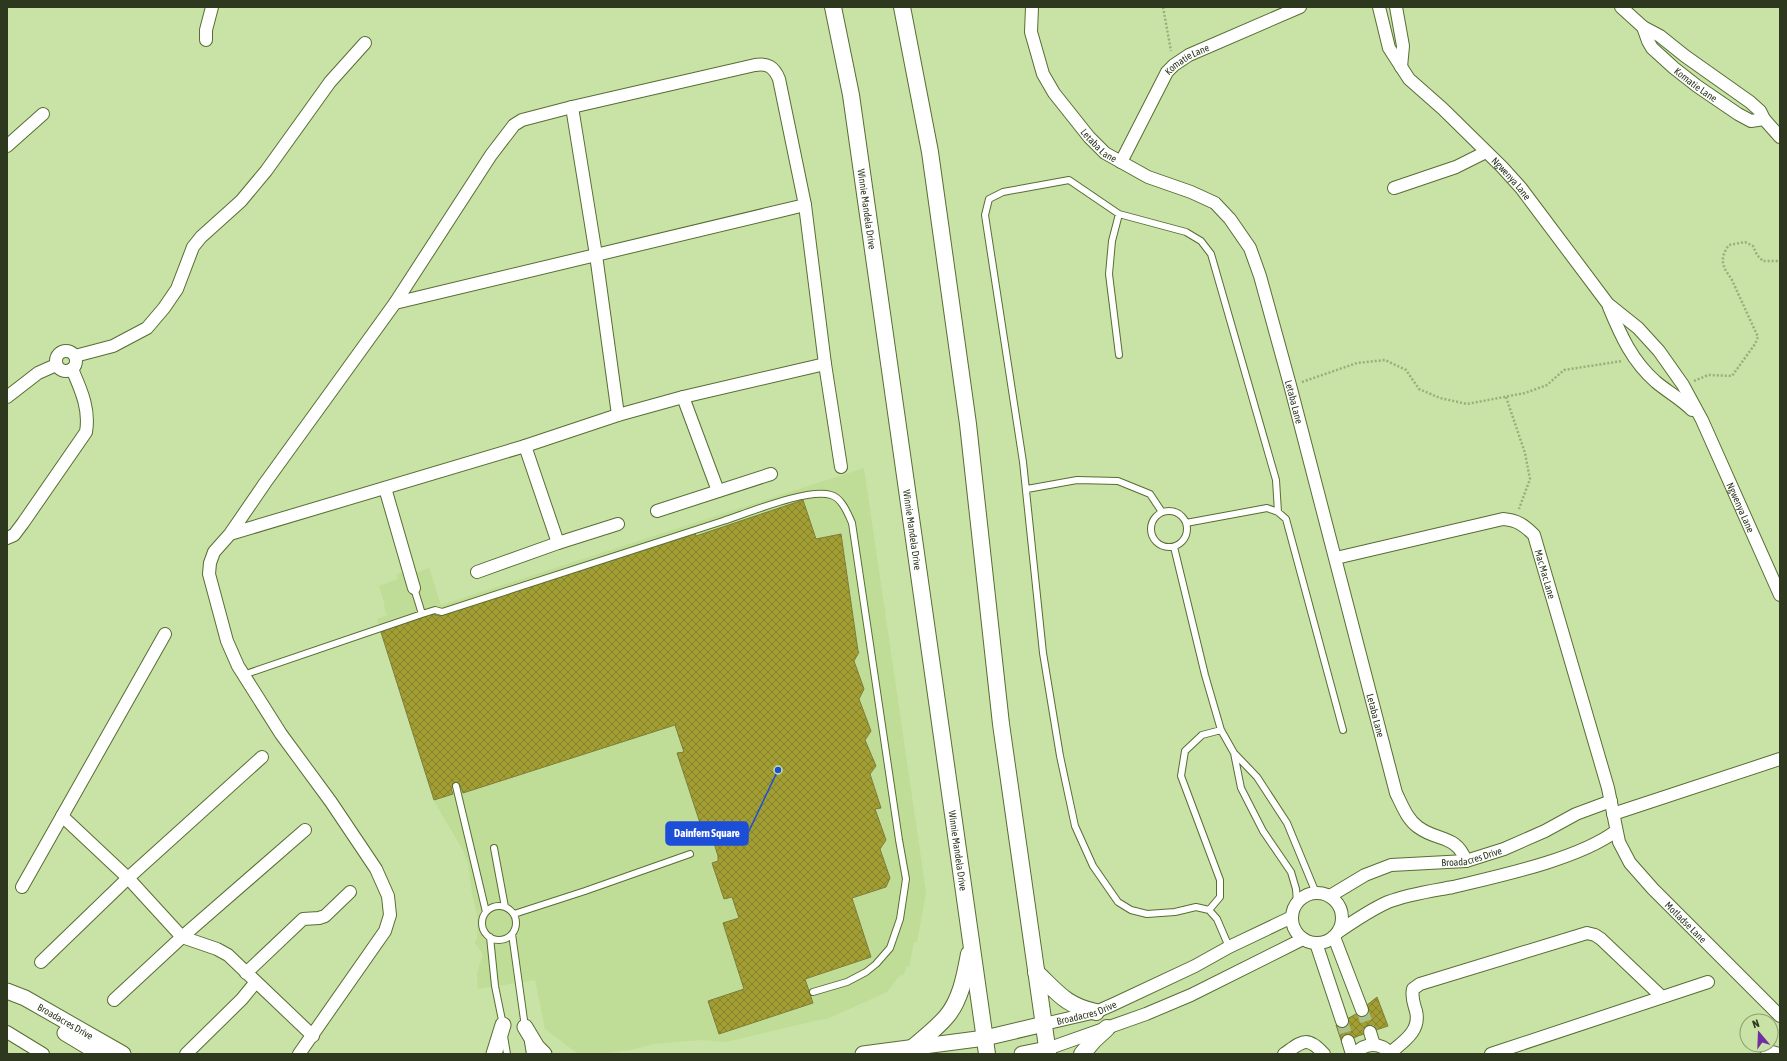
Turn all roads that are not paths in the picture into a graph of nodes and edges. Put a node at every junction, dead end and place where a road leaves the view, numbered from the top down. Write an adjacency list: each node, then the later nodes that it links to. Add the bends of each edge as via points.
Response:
1 (212, 7): 10 (street)
2 (833, 7): 92 (main road, Winnie Mandela Drive, via 851,95)
3 (902, 7): 95 (main road, via 930,152 963,393 1001,724)
4 (1032, 7): 23 (street, Letaba Lane, via 1031,32 1043,74 1050,87 1088,137)
5 (1300, 7): 23 (street, Komatie Lane, via 1189,55 1174,65 1167,72)
6 (1380, 7): 13 (street, Ngwenya Lane, via 1389,48)
7 (1396, 7): 13 (street, via 1403,46)
8 (1622, 7): 9 (street, Komatie Lane)
9 (1643, 27): 12 (street, Komatie Lane, via 1660,36); 14 (street, Komatie Lane, via 1652,48)
10 (206, 40)
11 (365, 43): 31 (street, via 330,82 266,171 241,201 193,247 176,289 147,328 113,346)
12 (1685, 56): 14 (street); 15 (street, Komatie Lane)
13 (1401, 67): 22 (street, Ngwenya Lane, via 1409,78)
14 (1674, 68): 16 (street, Komatie Lane)
15 (1732, 90): 16 (street); 19 (street, Komatie Lane, via 1760,111)
16 (1722, 103): 19 (street, Komatie Lane, via 1751,121)
17 (572, 107): 25 (street, via 755,64 770,66 779,79); 27 (street); 28 (street, via 522,120 514,125)
18 (43, 114): 21 (street)
19 (1764, 119): 20 (street, Komatie Lane)
20 (1780, 137)
21 (7, 146)
22 (1486, 152): 24 (street, via 1456,167); 29 (street, Ngwenya Lane, via 1521,188)
23 (1121, 162): 54 (street, Letaba Lane, via 1148,177 1191,192 1215,204 1230,219 1250,248)
24 (1394, 188)
25 (805, 205): 27 (street); 32 (street)
26 (1119, 214): 30 (lane, via 1112,241 1109,274); 43 (lane, via 1069,180 1003,192 989,199 985,215); 47 (lane, via 1186,232 1201,241 1211,254 1276,480)
27 (596, 255): 28 (street); 37 (street)
28 (395, 303): 50 (street)
29 (1608, 304): 38 (street, Ngwenya Lane, via 1638,328 1659,351 1683,385); 38 (street, Ngwenya Lane, via 1634,359 1655,381 1681,399)
30 (1119, 355)
31 (75, 356): 33 (street, via 72,352 63,350 56,356); 34 (street, via 76,361)
32 (825, 364): 36 (street); 40 (street)
33 (56, 365): 34 (street, via 63,371); 35 (street, via 38,373)
34 (72, 369): 51 (street, via 86,405 86,432 24,523 14,535)
35 (7, 397)
36 (683, 397): 37 (street); 44 (street)
37 (618, 415): 39 (street)
38 (1702, 420): 57 (street, Ngwenya Lane)
39 (525, 446): 42 (street); 52 (street)
40 (841, 467)
41 (771, 474): 44 (street)
42 (385, 488): 50 (street); 56 (street)
43 (1027, 489): 46 (lane, via 1077,480 1118,482 1150,494); 82 (lane, via 1043,653 1060,756 1075,826 1093,866 1118,902 1132,910 1147,914 1196,907)
44 (718, 491): 45 (street)
45 (657, 510)
46 (1162, 512): 48 (lane, via 1176,513); 53 (lane, via 1152,522 1151,536 1161,546)
47 (1278, 512): 48 (lane, via 1267,508); 62 (lane, via 1286,519)
48 (1186, 523): 53 (lane, via 1185,537)
49 (618, 524): 52 (street)
50 (230, 534): 60 (street, via 214,552 209,574 227,641)
51 (7, 538)
52 (558, 543): 55 (street)
53 (1174, 547): 61 (lane, via 1205,674)
54 (1336, 558): 67 (street, Mac Mac Lane, via 1503,519 1520,522 1534,534); 74 (street, Letaba Lane, via 1396,793 1417,826 1455,844 1463,852)
55 (478, 572)
56 (414, 588): 58 (lane)
57 (1780, 595)
58 (422, 614): 60 (lane); 102 (lane, via 435,610 442,612 791,500 821,493 837,498 852,523 906,879 900,919 890,948 866,972 847,982)
59 (165, 634): 69 (street)
60 (243, 675): 116 (street, via 281,734 376,869 388,896 390,915 385,931)
61 (1222, 730): 63 (lane); 82 (lane, via 1202,735 1185,751 1181,776 1220,880 1220,897)
62 (1343, 730)
63 (1234, 753): 78 (lane, via 1257,777 1287,823); 80 (lane, via 1241,788 1263,830 1291,872)
64 (262, 757): 75 (street)
65 (1780, 759): 68 (street)
66 (456, 786): 83 (lane)
67 (1611, 801): 68 (street, Mac Mac Lane); 74 (street, Broadacres Drive, via 1576,814 1504,849)
68 (1613, 814): 71 (street, Motladse Lane)
69 (62, 816): 75 (street); 76 (street)
70 (305, 830): 88 (street)
71 (1616, 831): 87 (street, via 1599,842 1559,858 1388,902 1374,908); 108 (street, Motladse Lane, via 1623,850 1642,878)
72 (494, 848): 81 (lane)
73 (690, 854): 84 (lane)
74 (1466, 861): 79 (street, Broadacres Drive, via 1392,865 1365,875)
75 (128, 878): 88 (street); 94 (street)
76 (22, 887)
77 (350, 892): 96 (street, via 325,916 303,919)
78 (1316, 893): 79 (street); 80 (street)
79 (1330, 896): 87 (street, via 1341,908 1342,924)
80 (1297, 903): 85 (street)
81 (505, 907): 83 (lane, via 495,906); 84 (lane)
82 (1209, 910): 93 (lane, via 1217,918)
83 (486, 912): 89 (lane, via 482,923)
84 (514, 914): 86 (lane, via 516,924)
85 (1292, 917): 90 (street, via 1295,929); 93 (street, Broadacres Drive)
86 (512, 934): 89 (lane, via 502,939); 112 (lane)
87 (1336, 934): 91 (street, via 1329,940); 99 (street)
88 (182, 937): 96 (street, via 217,949); 105 (street)
89 (490, 937): 111 (lane, via 495,986)
90 (1303, 939): 91 (street); 113 (street, Broadacres Drive, via 1191,995)
91 (1316, 943): 101 (street)
92 (972, 945): 117 (main road, Winnie Mandela Drive); 120 (main road, via 963,982 947,1016)
93 (1229, 947): 107 (street, Broadacres Drive, via 1195,966)
94 (41, 962)
95 (1036, 972): 107 (main road, via 1069,1003); 110 (main road)
96 (246, 973): 98 (street)
97 (1708, 982): 104 (street)
98 (255, 983): 116 (street); 128 (street)
99 (1352, 983): 101 (street); 106 (street)
100 (7, 991): 127 (street, Broadacres Drive, via 25,998)
101 (1333, 991): 109 (street)
102 (813, 992)
103 (7, 996): 126 (street, Broadacres Drive, via 15,1004)
104 (1662, 996): 123 (street, via 1601,939 1587,933 1420,984 1413,989 1412,994 1416,1026 1410,1036); 124 (street)
105 (114, 1000)
106 (1362, 1010)
107 (1096, 1012): 110 (street, Broadacres Drive)
108 (1780, 1016)
109 (1342, 1021)
110 (1044, 1024): 117 (street, Broadacres Drive); 122 (main road)
111 (503, 1025): 129 (street); 130 (lane)
112 (525, 1028): 131 (lane); 132 (street, via 537,1048)
113 (1107, 1028): 122 (street, Broadacres Drive); 136 (main road)
114 (7, 1032): 125 (street)
115 (1370, 1032): 119 (street)
116 (313, 1036): 121 (street)
117 (985, 1038): 120 (street, Broadacres Drive); 134 (main road, Winnie Mandela Drive)
118 (1348, 1042): 139 (street)
119 (1374, 1045): 123 (street, via 1386,1048); 140 (street, via 1362,1048)
120 (912, 1048): 133 (street, Broadacres Drive)
121 (302, 1052)
122 (1047, 1052): 135 (street, Broadacres Drive)
123 (1391, 1053)
124 (1498, 1053)
125 (43, 1054)
126 (100, 1054)
127 (123, 1054)
128 (186, 1054)
129 (494, 1054)
130 (507, 1054)
131 (530, 1054)
132 (544, 1054)
133 (863, 1054)
134 (987, 1054)
135 (1022, 1054)
136 (1082, 1054)
137 (1284, 1054): 138 (street, via 1304,1042 1310,1042)
138 (1324, 1054)
139 (1352, 1054)
140 (1355, 1054)
141 (1767, 1054): 142 (street)
142 (1779, 1054)

